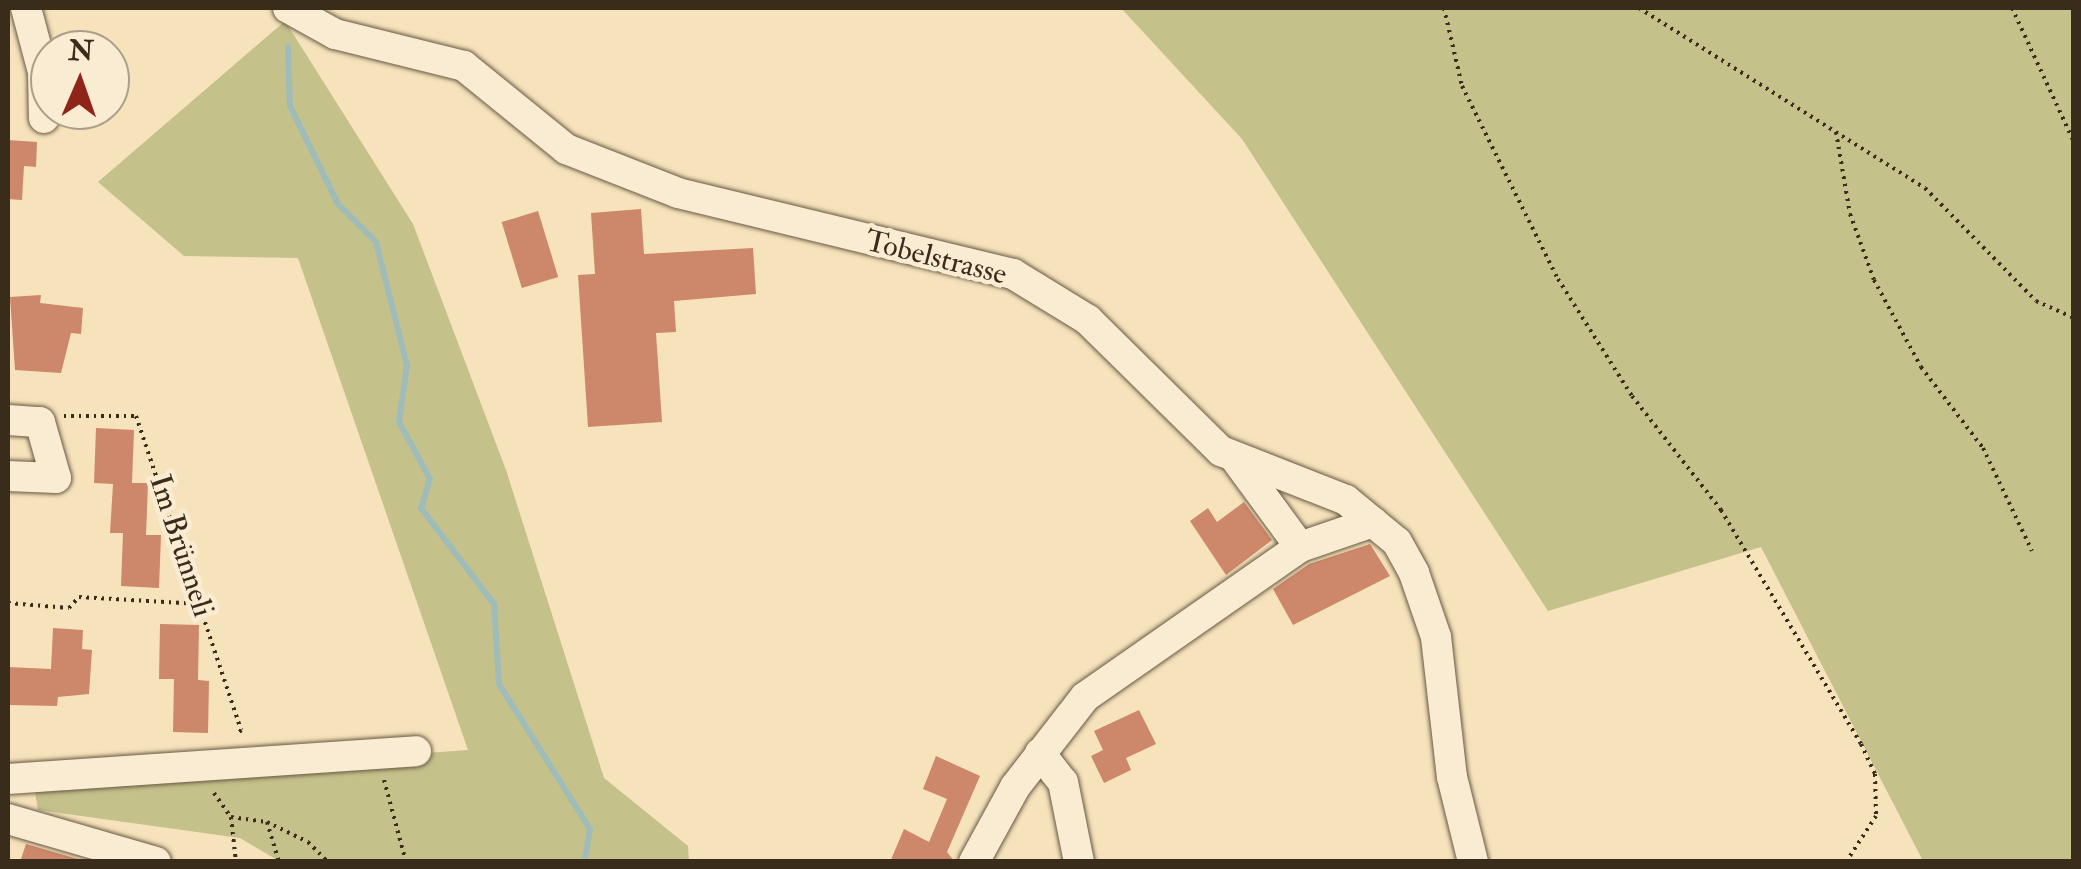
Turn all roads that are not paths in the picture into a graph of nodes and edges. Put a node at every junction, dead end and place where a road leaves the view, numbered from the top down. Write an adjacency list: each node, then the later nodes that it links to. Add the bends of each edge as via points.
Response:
1 (288, 8): 3 (street, Tobelstrasse, via 336,34 464,66 566,149 678,193 1014,274 1088,320)
2 (8, 420): 4 (street, via 40,422 56,478)
3 (1237, 461): 5 (street, Tobelstrasse, via 1346,500); 6 (street)
4 (8, 476)
5 (1373, 522): 6 (street); 14 (street, Tobelstrasse, via 1406,558 1436,636 1452,777)
6 (1300, 547): 8 (street, via 1085,698)
7 (416, 751): 9 (street)
8 (1040, 753): 12 (street); 13 (street, via 1063,782)
9 (8, 779)
10 (8, 819): 11 (street)
11 (156, 862)
12 (974, 862)
13 (1079, 862)
14 (1474, 862)

